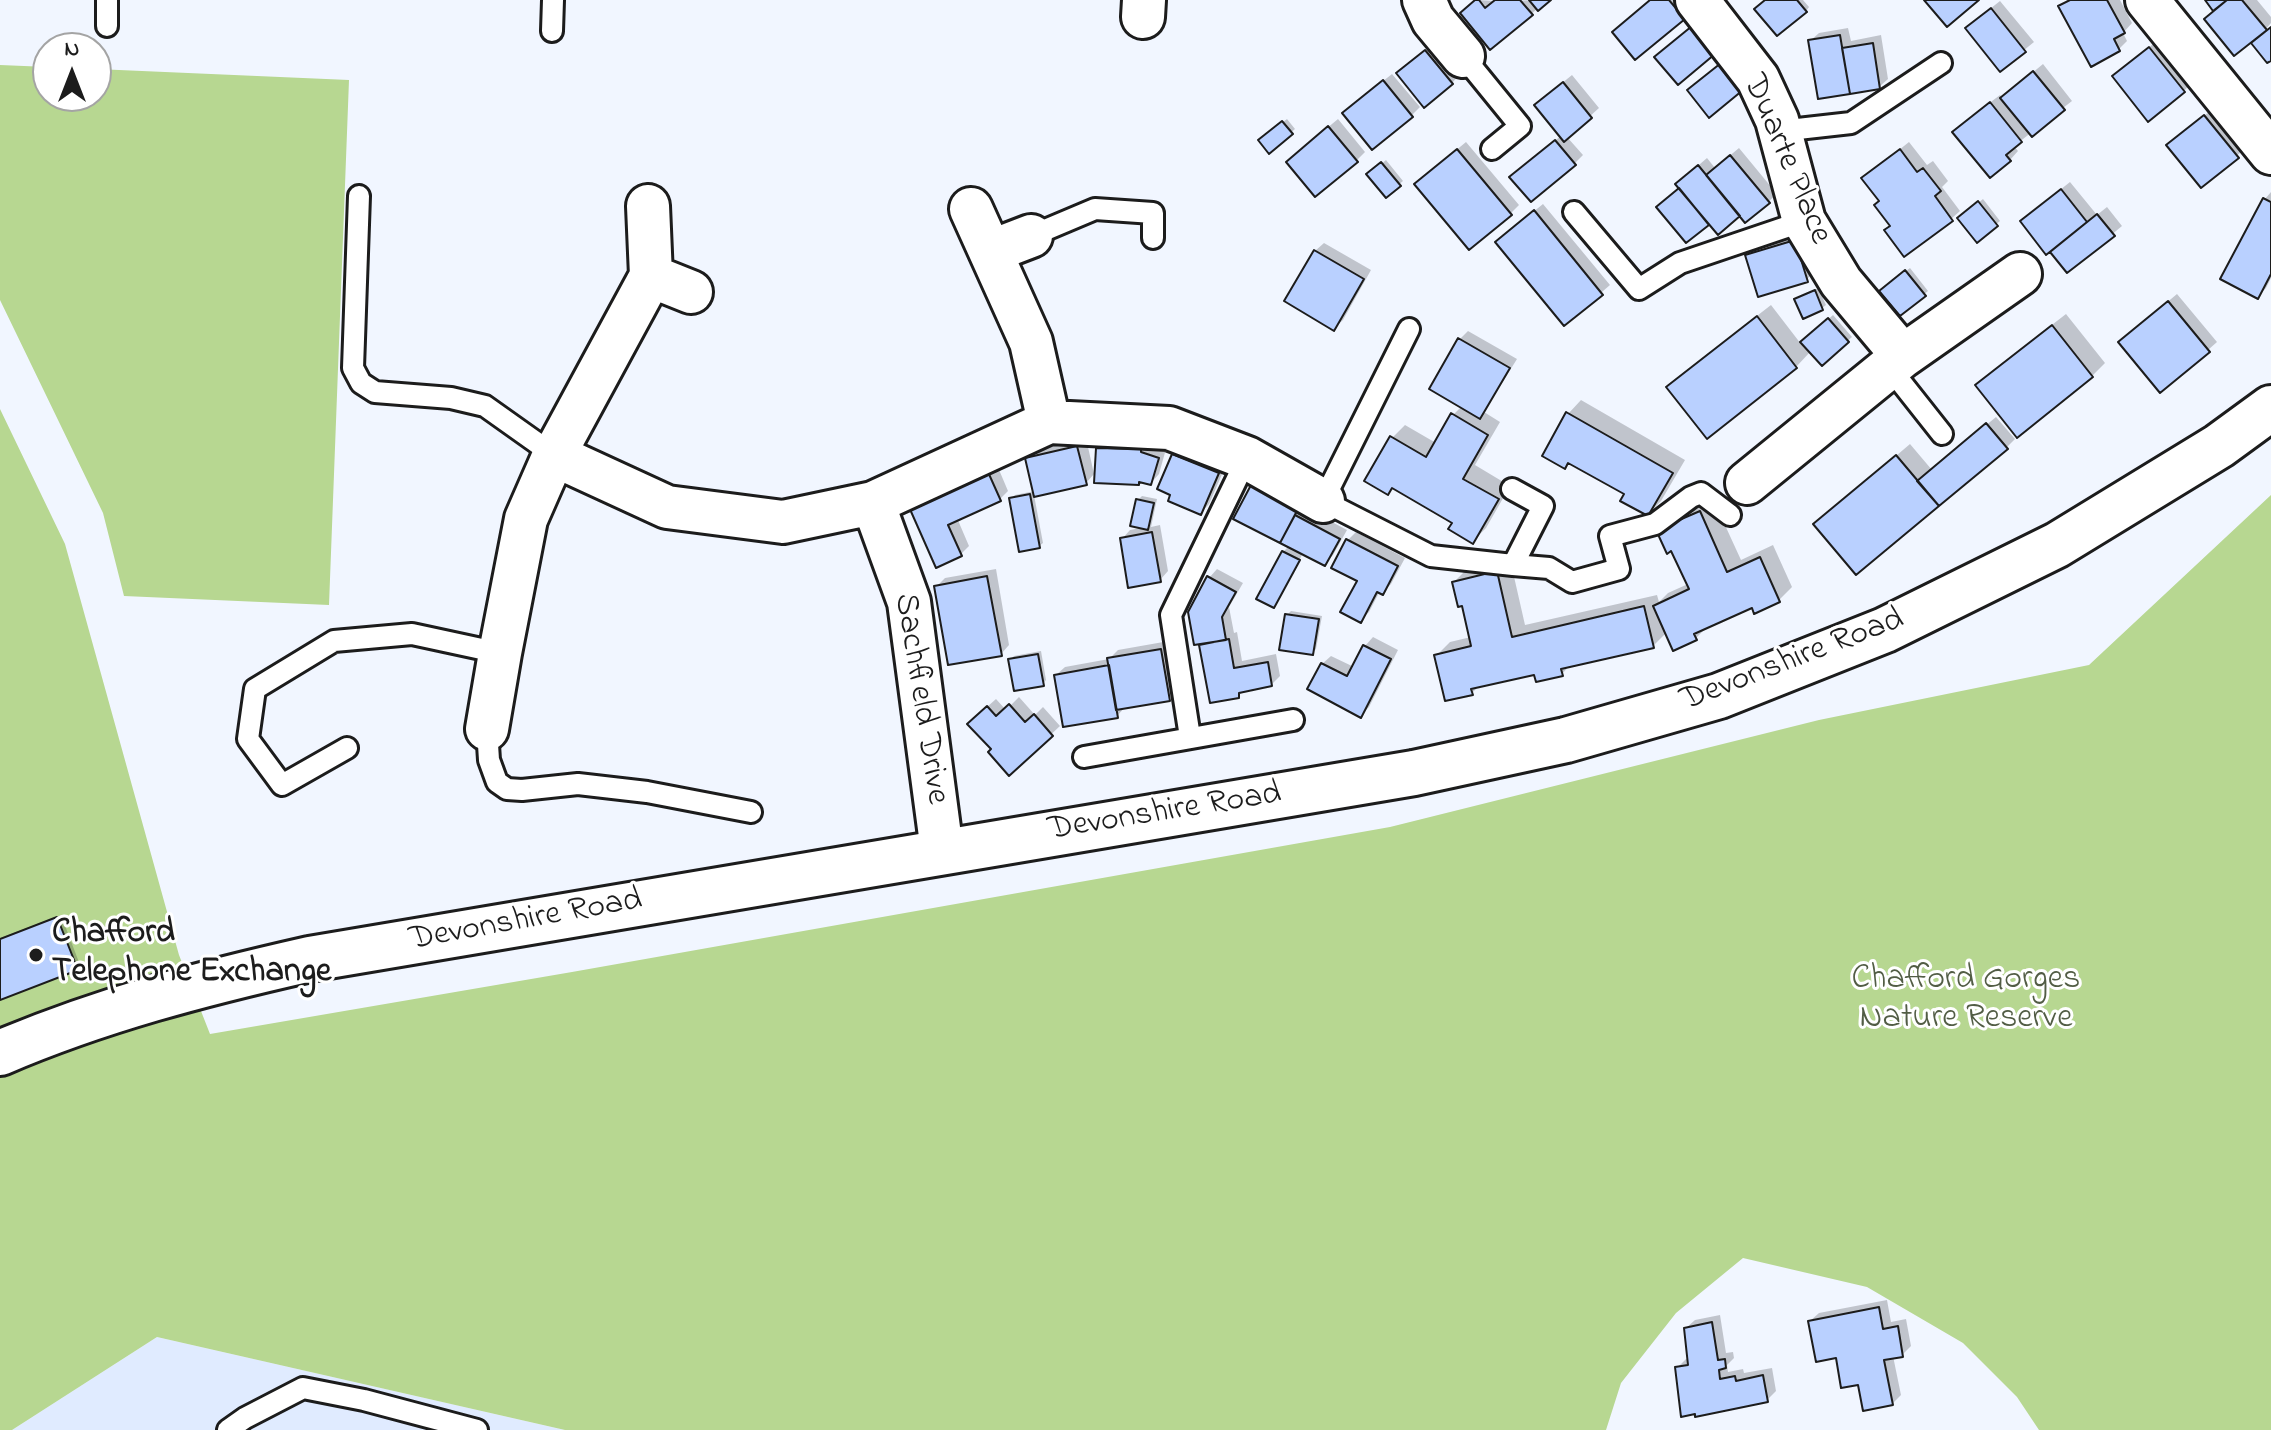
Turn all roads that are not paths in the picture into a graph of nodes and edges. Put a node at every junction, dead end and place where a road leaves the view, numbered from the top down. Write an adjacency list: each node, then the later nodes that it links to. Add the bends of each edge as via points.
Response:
1 (107, 0): 6 (lane)
2 (553, 0): 7 (lane)
3 (1424, 0): 8 (street, via 1433,20)
4 (1697, 0): 10 (street, Duarte Place, via 1758,79)
5 (2152, 2): 12 (street)
6 (107, 26)
7 (552, 31)
8 (1463, 56): 11 (lane, via 1520,126)
9 (1941, 63): 10 (lane, via 1851,123)
10 (1780, 131): 17 (street, Duarte Place)
11 (1492, 149)
12 (2271, 153)
13 (359, 196): 29 (lane, via 353,368 361,383 375,392 485,406)
14 (648, 206): 22 (street)
15 (971, 209): 20 (street)
16 (1574, 212): 17 (lane, via 1639,289 1680,263)
17 (1804, 221): 25 (street, Duarte Place)
18 (1031, 236): 19 (lane, via 1095,209 1153,213); 20 (street)
19 (1153, 238)
20 (992, 251): 27 (street, via 1031,342)
21 (2020, 274): 25 (street)
22 (651, 276): 23 (street); 29 (street)
23 (691, 292)
24 (1409, 329): 33 (lane)
25 (1896, 362): 28 (lane); 32 (street)
26 (2271, 408): 43 (main road, Devonshire Road, via 2057,545 1885,630 1719,696 1566,740 1414,773)
27 (1049, 422): 30 (street, via 1169,428); 34 (street)
28 (1942, 434)
29 (554, 455): 34 (street, via 667,507 783,522); 36 (street, via 526,519)
30 (1247, 458): 33 (street); 39 (lane, via 1171,615)
31 (1512, 489): 35 (lane, via 1543,506)
32 (1738, 499): 35 (lane, via 1701,493 1655,524 1610,536 1619,569 1572,582 1549,568)
33 (1323, 501): 35 (lane, via 1431,556)
34 (873, 503): 43 (street, Sachfield Drive, via 909,602)
35 (1513, 565)
36 (500, 653): 38 (street); 40 (lane, via 412,634 334,641 255,689 248,739 282,785)
37 (1293, 720): 39 (lane)
38 (487, 729): 42 (lane, via 489,760 497,782 507,789 578,784)
39 (1190, 737): 41 (lane)
40 (347, 748)
41 (1084, 757)
42 (751, 812)
43 (942, 851): 44 (main road, Devonshire Road, via 310,959 154,997)
44 (0, 1053)
45 (228, 1430): 46 (lane, via 303,1388)
46 (477, 1430)

